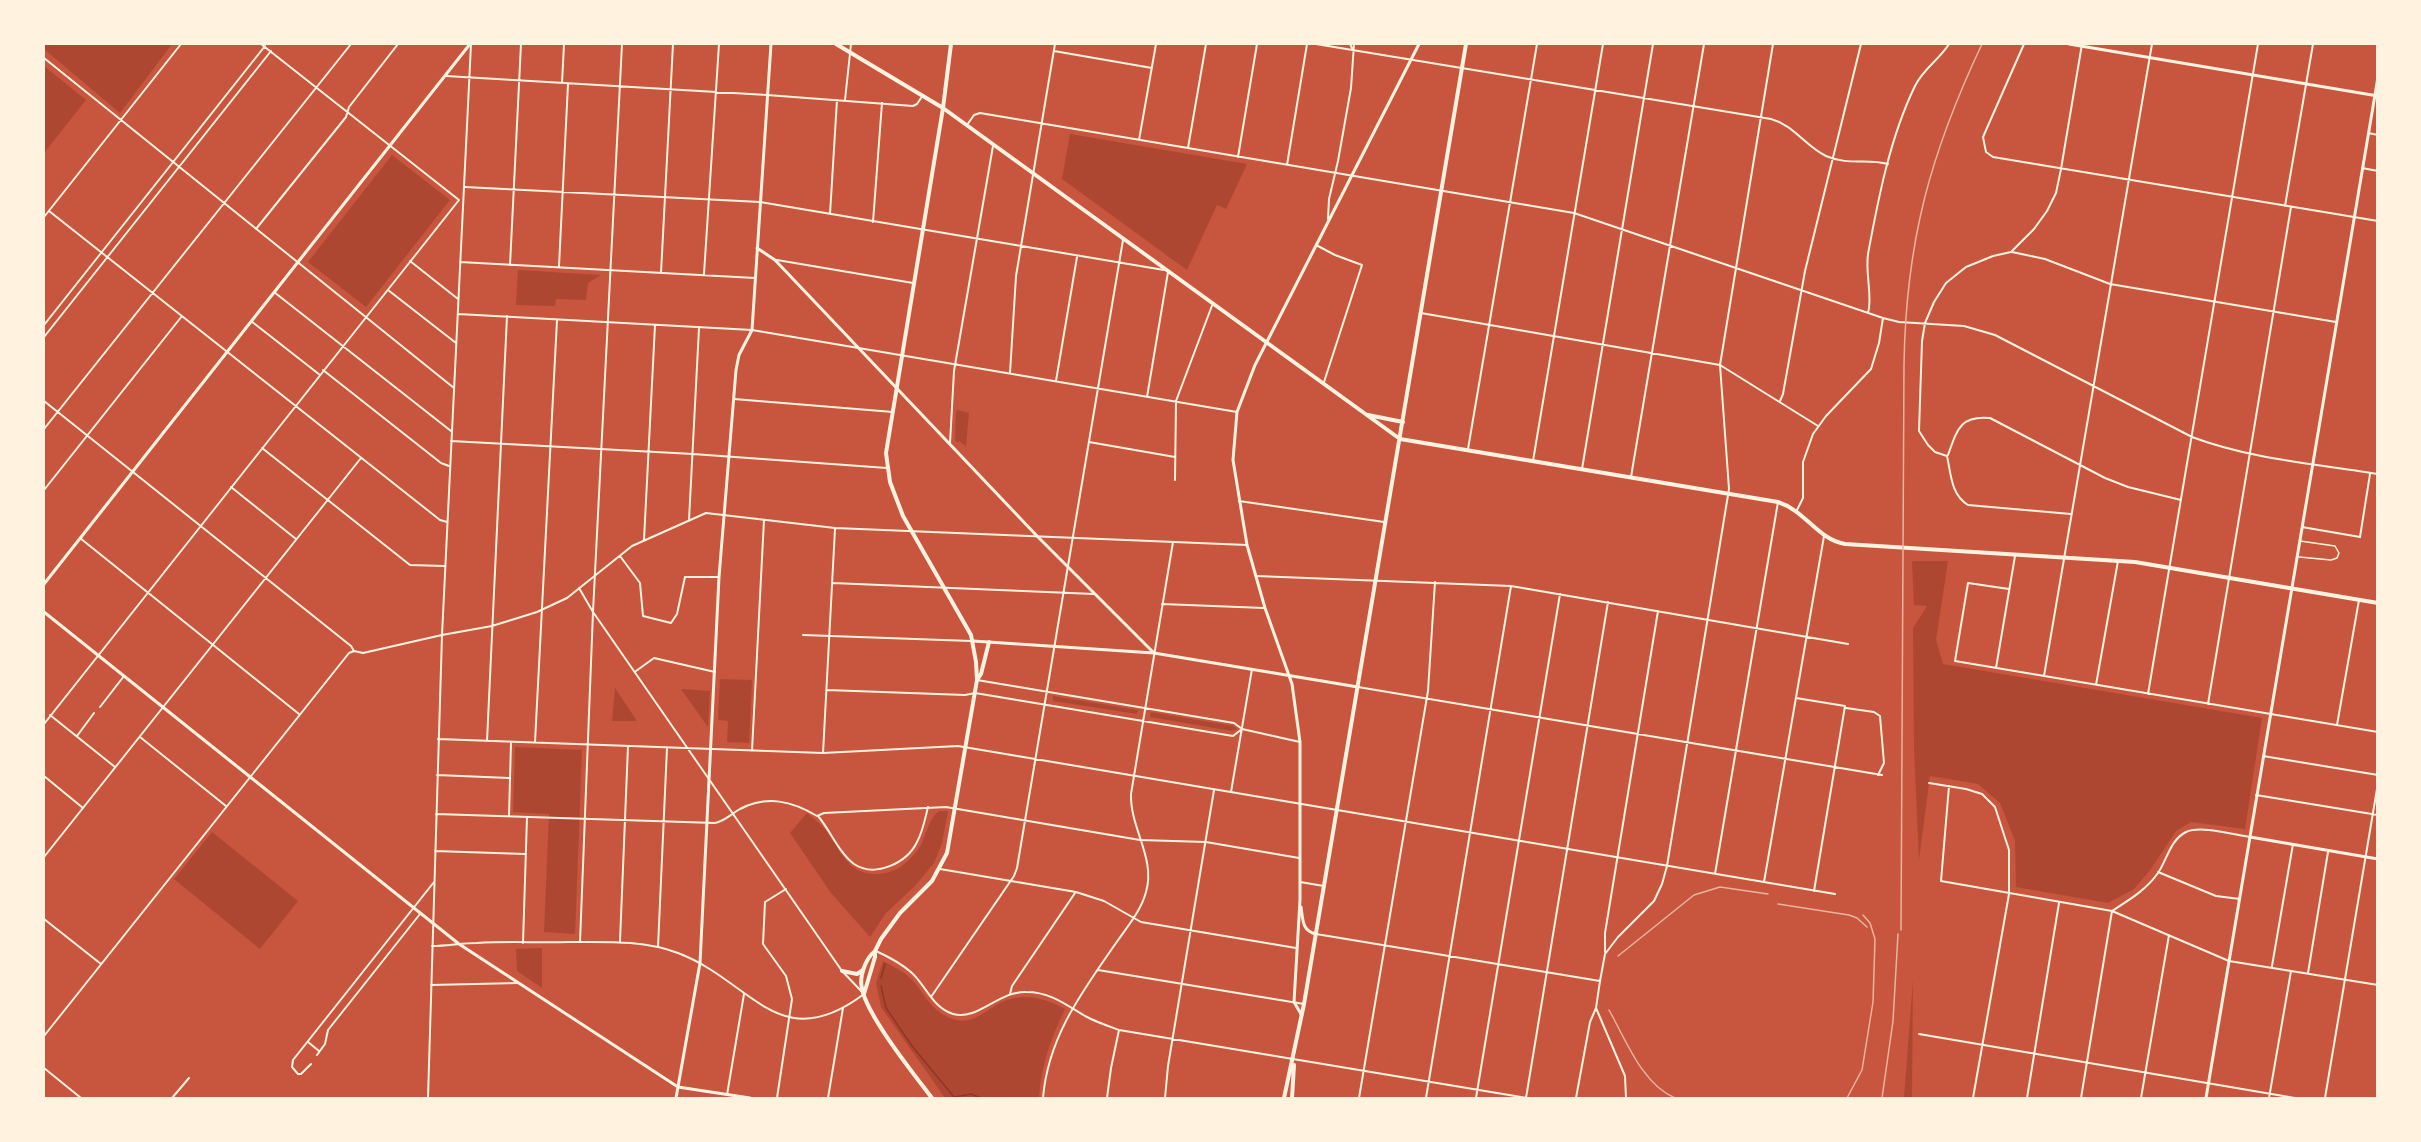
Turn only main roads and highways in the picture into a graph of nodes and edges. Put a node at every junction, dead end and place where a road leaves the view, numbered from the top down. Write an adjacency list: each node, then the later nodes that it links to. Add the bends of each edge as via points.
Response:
1 (836, 44): 4 (main road)
2 (951, 44): 4 (main road)
3 (1466, 44): 6 (main road)
4 (943, 108): 5 (main road); 10 (main road, via 887,441 887,468 894,497 973,641)
5 (1361, 412): 6 (main road); 7 (main road)
6 (1402, 422): 7 (main road)
7 (1400, 439): 8 (main road, via 1778,502 1797,510 1824,536 1845,544 2118,561); 15 (main road)
8 (2378, 603)
9 (989, 642): 10 (main road)
10 (977, 680): 11 (main road, via 951,839 940,869 891,924)
11 (875, 951): 12 (main road, via 868,956); 14 (main road)
12 (865, 967): 13 (main road, via 857,974); 14 (main road, via 861,980)
13 (842, 971)
14 (864, 994): 16 (main road)
15 (1294, 1058): 17 (main road); 18 (main road)
16 (930, 1097)
17 (1284, 1098)
18 (1292, 1098)

